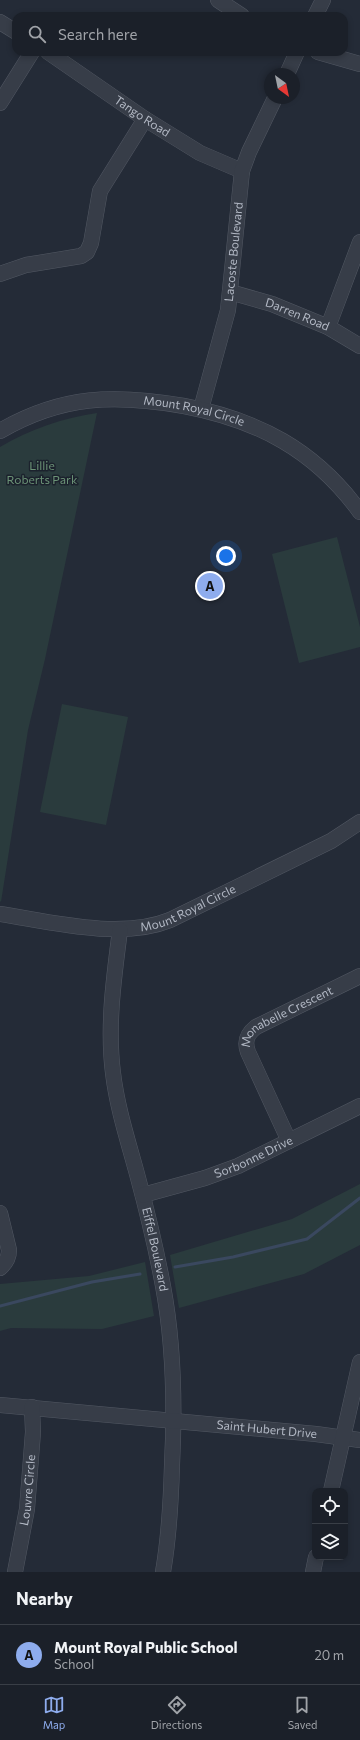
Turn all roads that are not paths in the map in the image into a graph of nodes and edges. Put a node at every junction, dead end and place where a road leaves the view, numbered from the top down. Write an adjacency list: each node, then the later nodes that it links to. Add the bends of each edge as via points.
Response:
1 (218, 0): 3 (street)
2 (323, 0): 4 (street)
3 (236, 12)
4 (317, 12)
5 (0, 22): 6 (street)
6 (12, 30)
7 (29, 56): 13 (street)
8 (54, 56): 15 (street, Tango Road)
9 (296, 56): 12 (street)
10 (332, 56): 11 (street)
11 (360, 64)
12 (290, 68)
13 (0, 103)
14 (272, 104): 16 (street, Lacoste Boulevard)
15 (145, 119): 16 (street, Tango Road, via 200,153); 18 (street, via 100,191 91,244 87,252 81,256 26,265)
16 (242, 171): 19 (street, Lacoste Boulevard)
17 (360, 242): 20 (street)
18 (0, 274)
19 (230, 292): 20 (street, Darren Road, via 272,304); 22 (street, Lacoste Boulevard, via 228,310)
20 (328, 327): 21 (street, Darren Road)
21 (360, 346)
22 (201, 409): 23 (street, Mount Royal Circle, via 129,398 94,400 56,407 32,415); 24 (street, Mount Royal Circle, via 259,427 287,442 325,471)
23 (0, 431)
24 (360, 512)
25 (360, 822): 27 (street, Mount Royal Circle, via 331,842 170,920 145,928)
26 (0, 914): 27 (street, Mount Royal Circle)
27 (120, 930): 31 (street, Eiffel Boulevard, via 111,1003 112,1072 118,1107)
28 (360, 976): 30 (street, Monabelle Crescent, via 256,1027 246,1039 248,1052)
29 (360, 1106): 30 (street, Sorbonne Drive)
30 (289, 1141): 31 (street, Sorbonne Drive, via 223,1171)
31 (142, 1195): 37 (street, Eiffel Boulevard, via 163,1286 170,1338)
32 (0, 1213): 33 (street, via 9,1250 6,1263)
33 (0, 1268)
34 (360, 1362): 38 (street)
35 (0, 1405): 36 (street)
36 (32, 1407): 37 (street); 42 (street, Louvre Circle, via 33,1432 27,1509)
37 (174, 1421): 38 (street, Saint Hubert Drive); 43 (street, Eiffel Boulevard, via 171,1502)
38 (344, 1437): 39 (street, Saint Hubert Drive); 40 (street)
39 (360, 1440)
40 (332, 1488)
41 (315, 1560): 44 (street)
42 (15, 1572)
43 (163, 1572)
44 (313, 1572)

